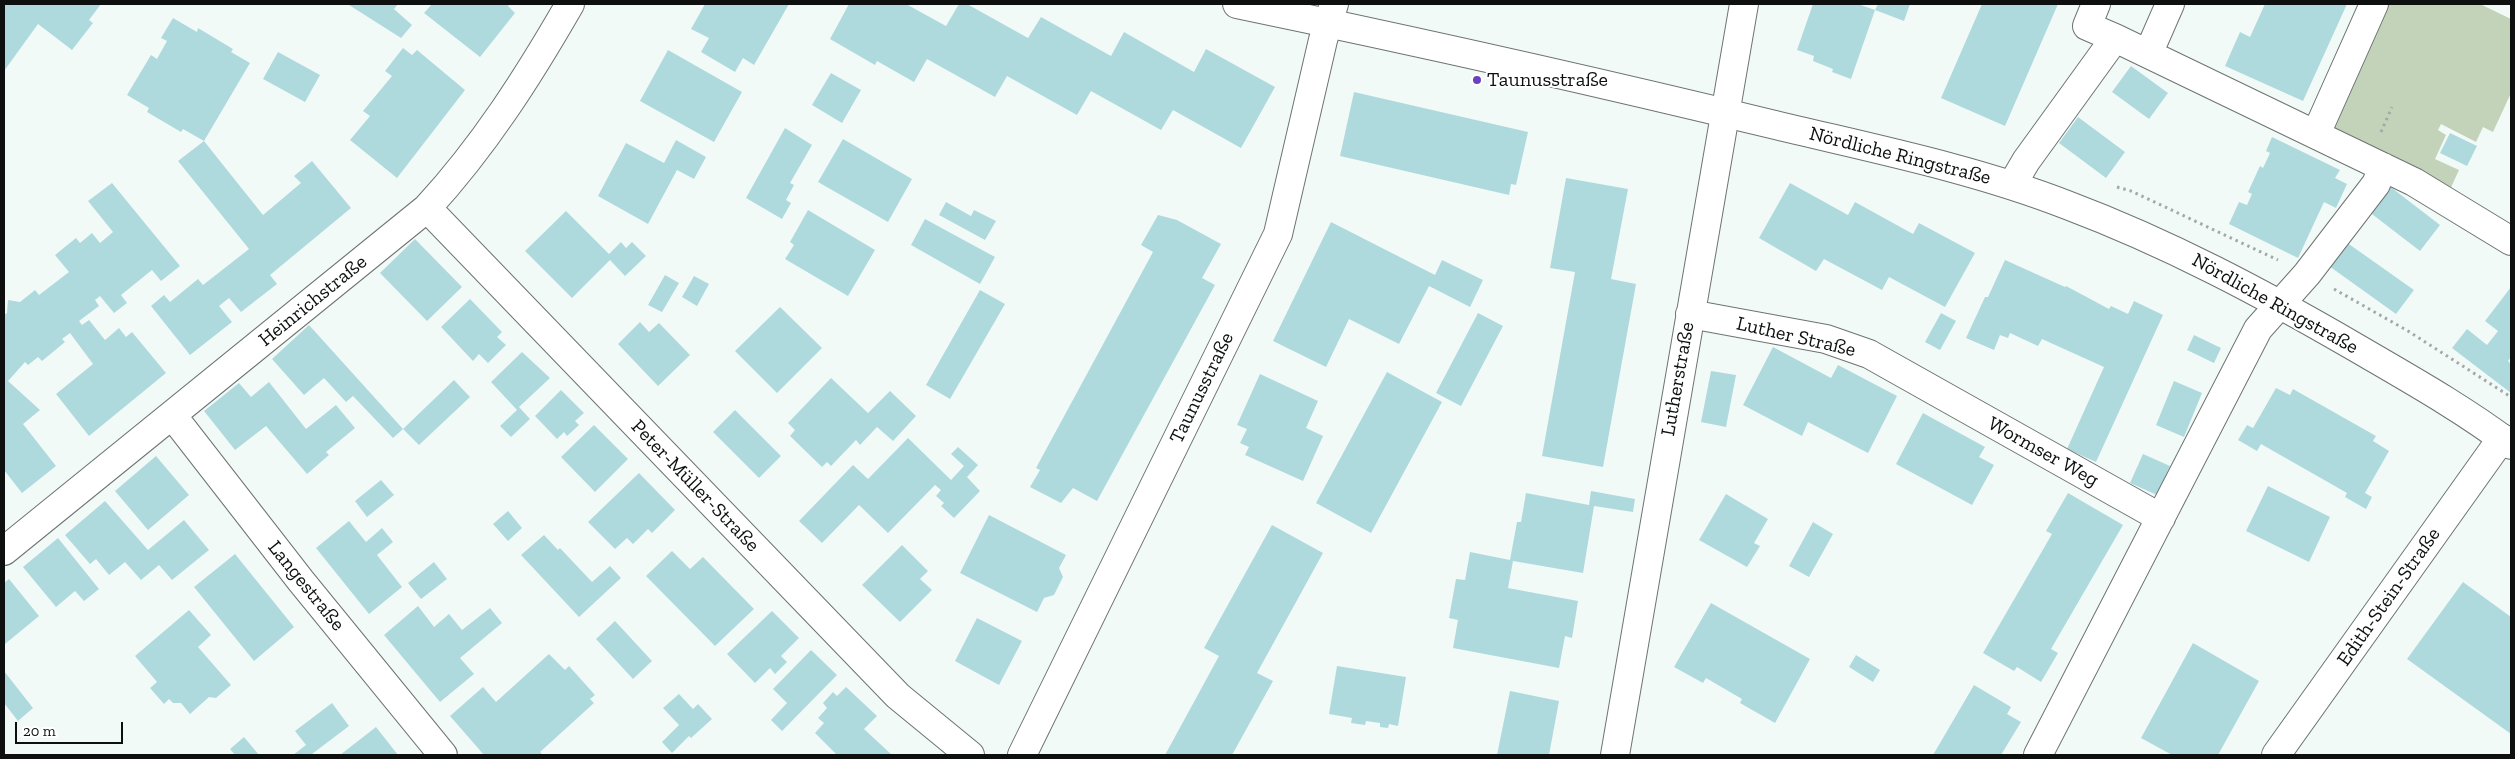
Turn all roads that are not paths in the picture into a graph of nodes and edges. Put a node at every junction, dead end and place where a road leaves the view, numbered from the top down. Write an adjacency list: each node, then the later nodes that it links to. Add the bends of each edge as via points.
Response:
1 (570, 4): 14 (street, Heinrichstraße, via 525,81 489,134)
2 (1237, 4): 7 (street, Nördliche Ringstraße)
3 (1744, 4): 10 (street, Lutherstraße)
4 (2096, 4): 8 (street, via 2087,26)
5 (2170, 4): 9 (street)
6 (2374, 4): 11 (street)
7 (1332, 13): 10 (street, Nördliche Ringstraße); 25 (street, Taunusstraße, via 1278,234)
8 (2115, 38): 9 (street); 13 (street)
9 (2149, 52): 11 (street)
10 (1725, 112): 13 (street, Nördliche Ringstraße); 17 (street, Lutherstraße)
11 (2316, 134): 12 (street)
12 (2383, 166): 15 (street); 16 (street, via 2376,184)
13 (2012, 185): 16 (street, Nördliche Ringstraße, via 2067,204 2194,259)
14 (427, 208): 19 (street, Heinrichstraße); 24 (street, Peter-Müller-Straße, via 898,696)
15 (2511, 241)
16 (2280, 304): 20 (street, Nördliche Ringstraße, via 2434,393); 21 (street, via 2258,330)
17 (1690, 314): 18 (street, Luther Straße, via 1826,339 1869,354); 26 (street, Lutherstraße)
18 (1925, 385): 21 (street, Wormser Weg)
19 (172, 415): 22 (street, Heinrichstraße); 23 (street, Langestraße, via 301,581)
20 (2507, 442): 28 (street, Edith-Stein-Straße)
21 (2160, 518): 27 (street)
22 (4, 551)
23 (443, 755)
24 (970, 755)
25 (1022, 755)
26 (1614, 755)
27 (2038, 755)
28 (2276, 755)

